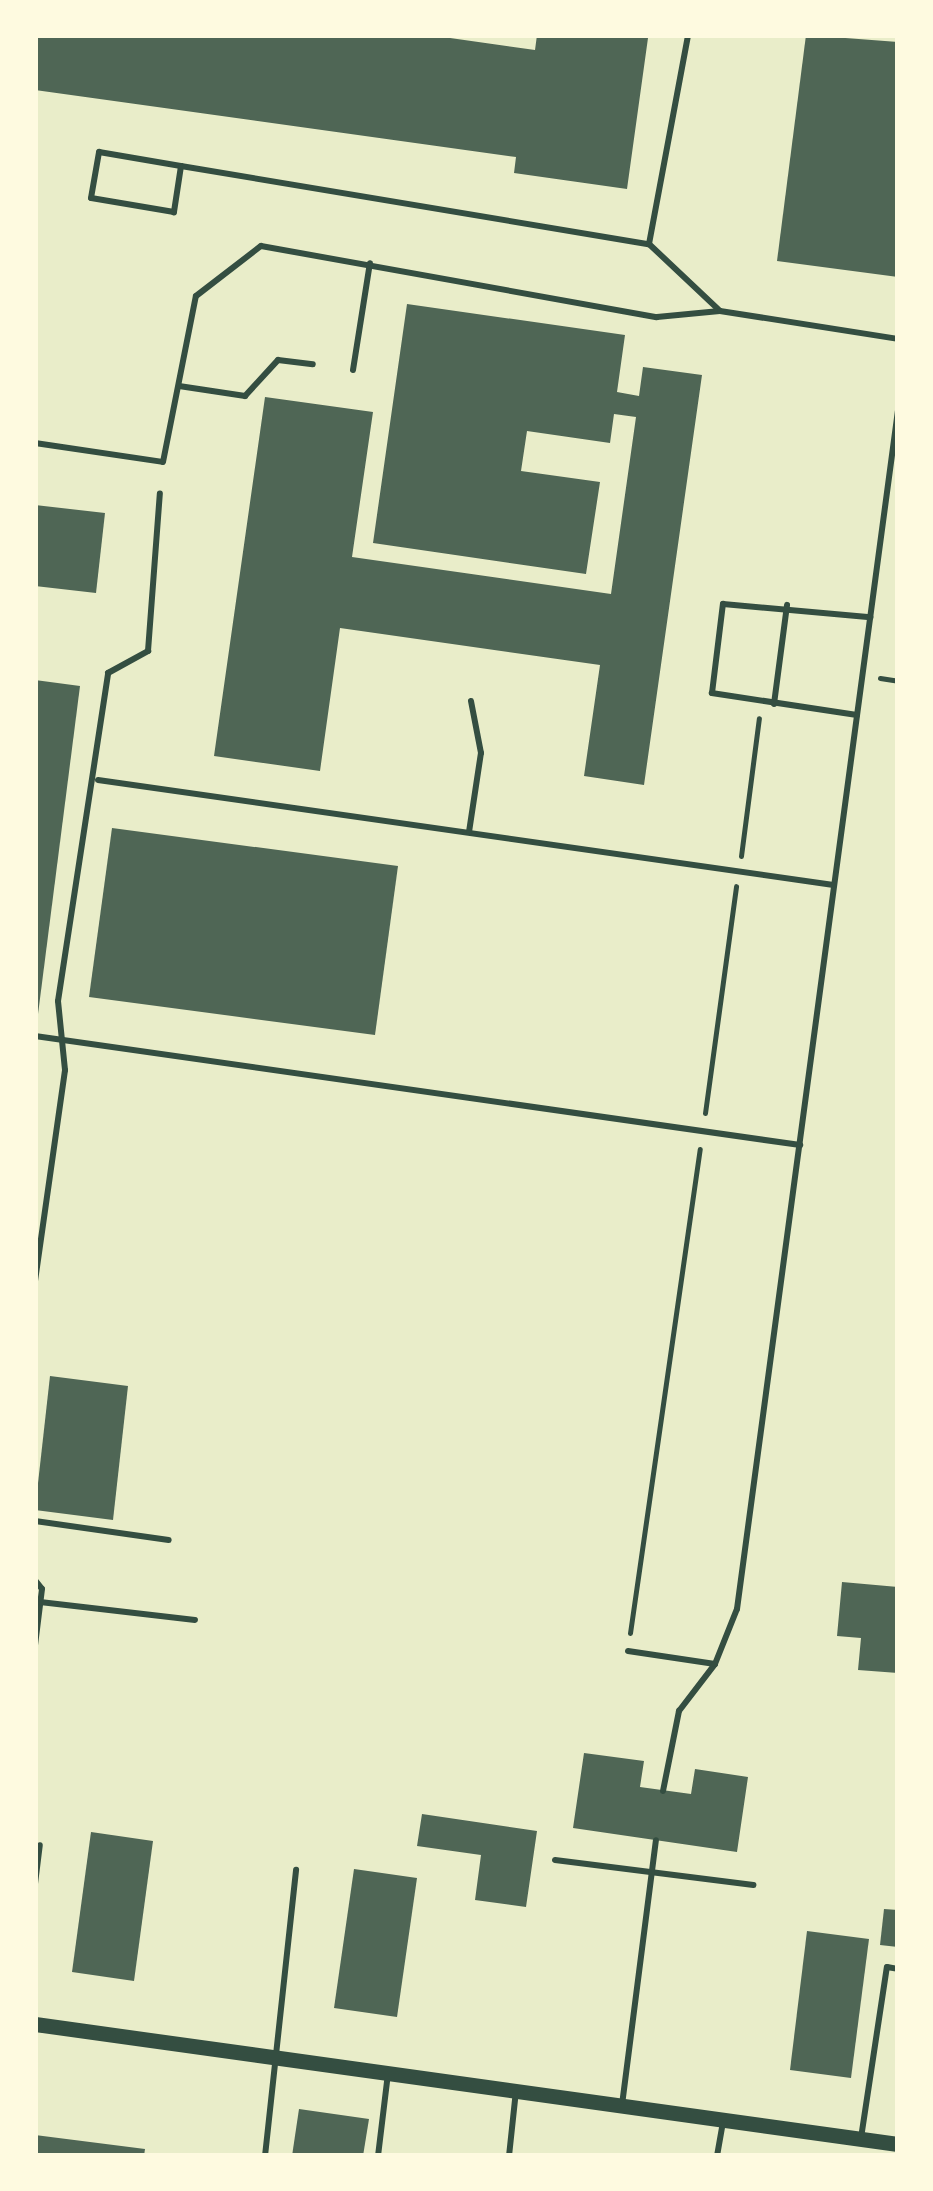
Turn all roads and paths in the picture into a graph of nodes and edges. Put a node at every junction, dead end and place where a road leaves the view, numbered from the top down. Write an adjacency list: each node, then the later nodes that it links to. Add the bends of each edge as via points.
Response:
1 (688, 35): 3 (lane)
2 (182, 166): 2 (lane, via 174,212 91,198 99,152); 3 (lane)
3 (650, 244): 5 (lane)
4 (370, 263): 5 (lane, via 657,318); 8 (lane); 9 (lane, via 261,246 196,296)
5 (720, 310): 6 (lane)
6 (898, 339)
7 (313, 364): 9 (lane, via 278,360 245,396)
8 (353, 370)
9 (179, 386): 11 (lane, via 163,462)
10 (898, 410): 14 (lane)
11 (35, 442)
12 (160, 493): 19 (lane, via 148,651 108,673)
13 (787, 606): 14 (lane); 16 (lane, via 723,604 712,693); 17 (lane)
14 (870, 617): 18 (lane)
15 (470, 702): 20 (lane, via 481,752)
16 (761, 702): 17 (lane); 21 (path)
17 (774, 704): 18 (lane)
18 (857, 715): 22 (lane)
19 (98, 780): 20 (lane); 24 (lane, via 58,1001)
20 (469, 832): 21 (lane)
21 (739, 869): 22 (lane); 25 (path)
22 (834, 885): 26 (lane)
23 (35, 1036): 24 (lane)
24 (63, 1040): 25 (lane); 27 (lane)
25 (702, 1130): 26 (lane); 34 (path)
26 (800, 1145): 35 (lane, via 736,1609)
27 (35, 1281)
28 (35, 1521): 29 (lane)
29 (170, 1540)
30 (35, 1580): 31 (lane)
31 (40, 1602): 32 (lane); 33 (lane)
32 (195, 1620)
33 (35, 1644)
34 (628, 1651): 35 (lane)
35 (715, 1664): 36 (lane, via 679,1710)
36 (663, 1790)
37 (656, 1840): 41 (lane)
38 (40, 1845): 42 (lane)
39 (555, 1860): 41 (lane)
40 (296, 1870): 46 (lane)
41 (652, 1872): 43 (lane); 49 (lane)
42 (35, 1884)
43 (753, 1885)
44 (898, 1968): 51 (lane, via 887,1967)
45 (35, 2024): 46 (street)
46 (277, 2057): 47 (street); 53 (lane)
47 (388, 2072): 48 (street); 54 (lane)
48 (516, 2090): 49 (street); 55 (lane)
49 (622, 2105): 50 (street)
50 (724, 2120): 51 (street); 56 (lane)
51 (860, 2139): 52 (street)
52 (898, 2144)
53 (265, 2156)
54 (378, 2156)
55 (509, 2156)
56 (717, 2156)

